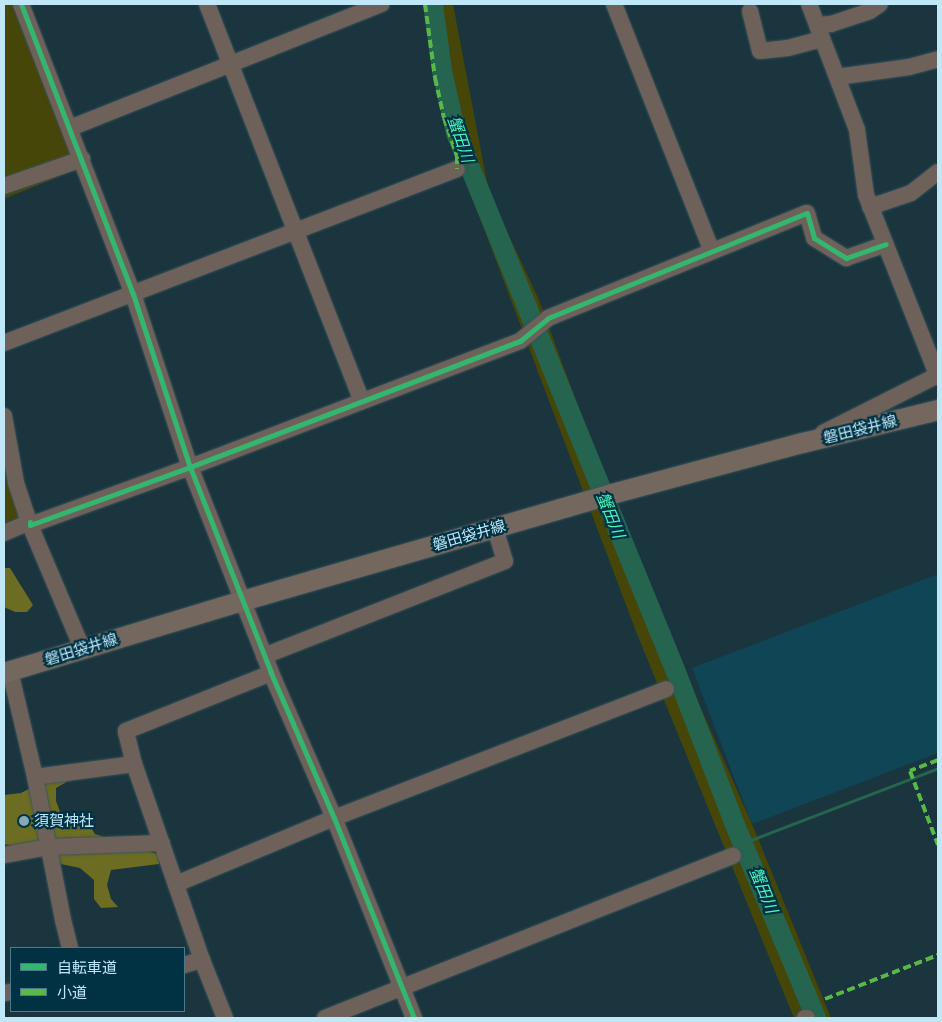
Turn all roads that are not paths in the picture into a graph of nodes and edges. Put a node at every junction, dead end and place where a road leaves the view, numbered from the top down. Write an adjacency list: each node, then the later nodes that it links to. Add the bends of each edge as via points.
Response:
1 (21, 4): 12 (street)
2 (207, 4): 10 (street)
3 (381, 4): 10 (street)
4 (614, 4): 20 (street)
5 (808, 4): 8 (street)
6 (880, 4): 8 (street, via 870,11 831,24)
7 (750, 11): 8 (street, via 760,51 788,48)
8 (820, 32): 11 (street)
9 (938, 60): 11 (street)
10 (230, 62): 12 (street); 18 (street)
11 (837, 78): 17 (street, via 858,130)
12 (70, 128): 13 (street)
13 (82, 159): 16 (street); 21 (street)
14 (457, 169): 18 (street)
15 (938, 172): 17 (street, via 911,193)
16 (4, 186)
17 (870, 207): 19 (street)
18 (296, 229): 21 (street); 24 (street)
19 (886, 244): 20 (street, via 846,258 814,238 807,213); 23 (street)
20 (712, 251): 24 (street, via 548,318 520,341)
21 (133, 294): 22 (street); 29 (street)
22 (4, 344)
23 (938, 376): 28 (street)
24 (362, 401): 29 (street)
25 (938, 410): 28 (main road, 磐田袋井線)
26 (4, 416): 27 (street)
27 (5, 439): 30 (street)
28 (803, 443): 31 (main road, 磐田袋井線)
29 (190, 468): 30 (street); 33 (street)
30 (30, 523): 32 (street); 34 (street)
31 (495, 528): 33 (main road, 磐田袋井線); 35 (street, via 505,561)
32 (4, 533)
33 (242, 600): 34 (main road, 磐田袋井線); 35 (street)
34 (82, 648): 36 (main road, 磐田袋井線)
35 (264, 656): 37 (street)
36 (7, 672): 40 (street)
37 (271, 673): 39 (street, via 126,731); 41 (street)
38 (666, 689): 41 (street)
39 (134, 764): 40 (street); 42 (street)
40 (35, 776): 43 (street)
41 (334, 818): 46 (street); 50 (street)
42 (162, 843): 43 (street); 46 (street)
43 (49, 847): 44 (street); 47 (street)
44 (4, 855)
45 (733, 856): 50 (street)
46 (176, 884): 48 (street)
47 (70, 947)
48 (202, 960): 49 (street); 51 (street)
49 (185, 965)
50 (401, 988): 52 (street); 53 (street)
51 (225, 1018)
52 (325, 1018)
53 (414, 1018)

